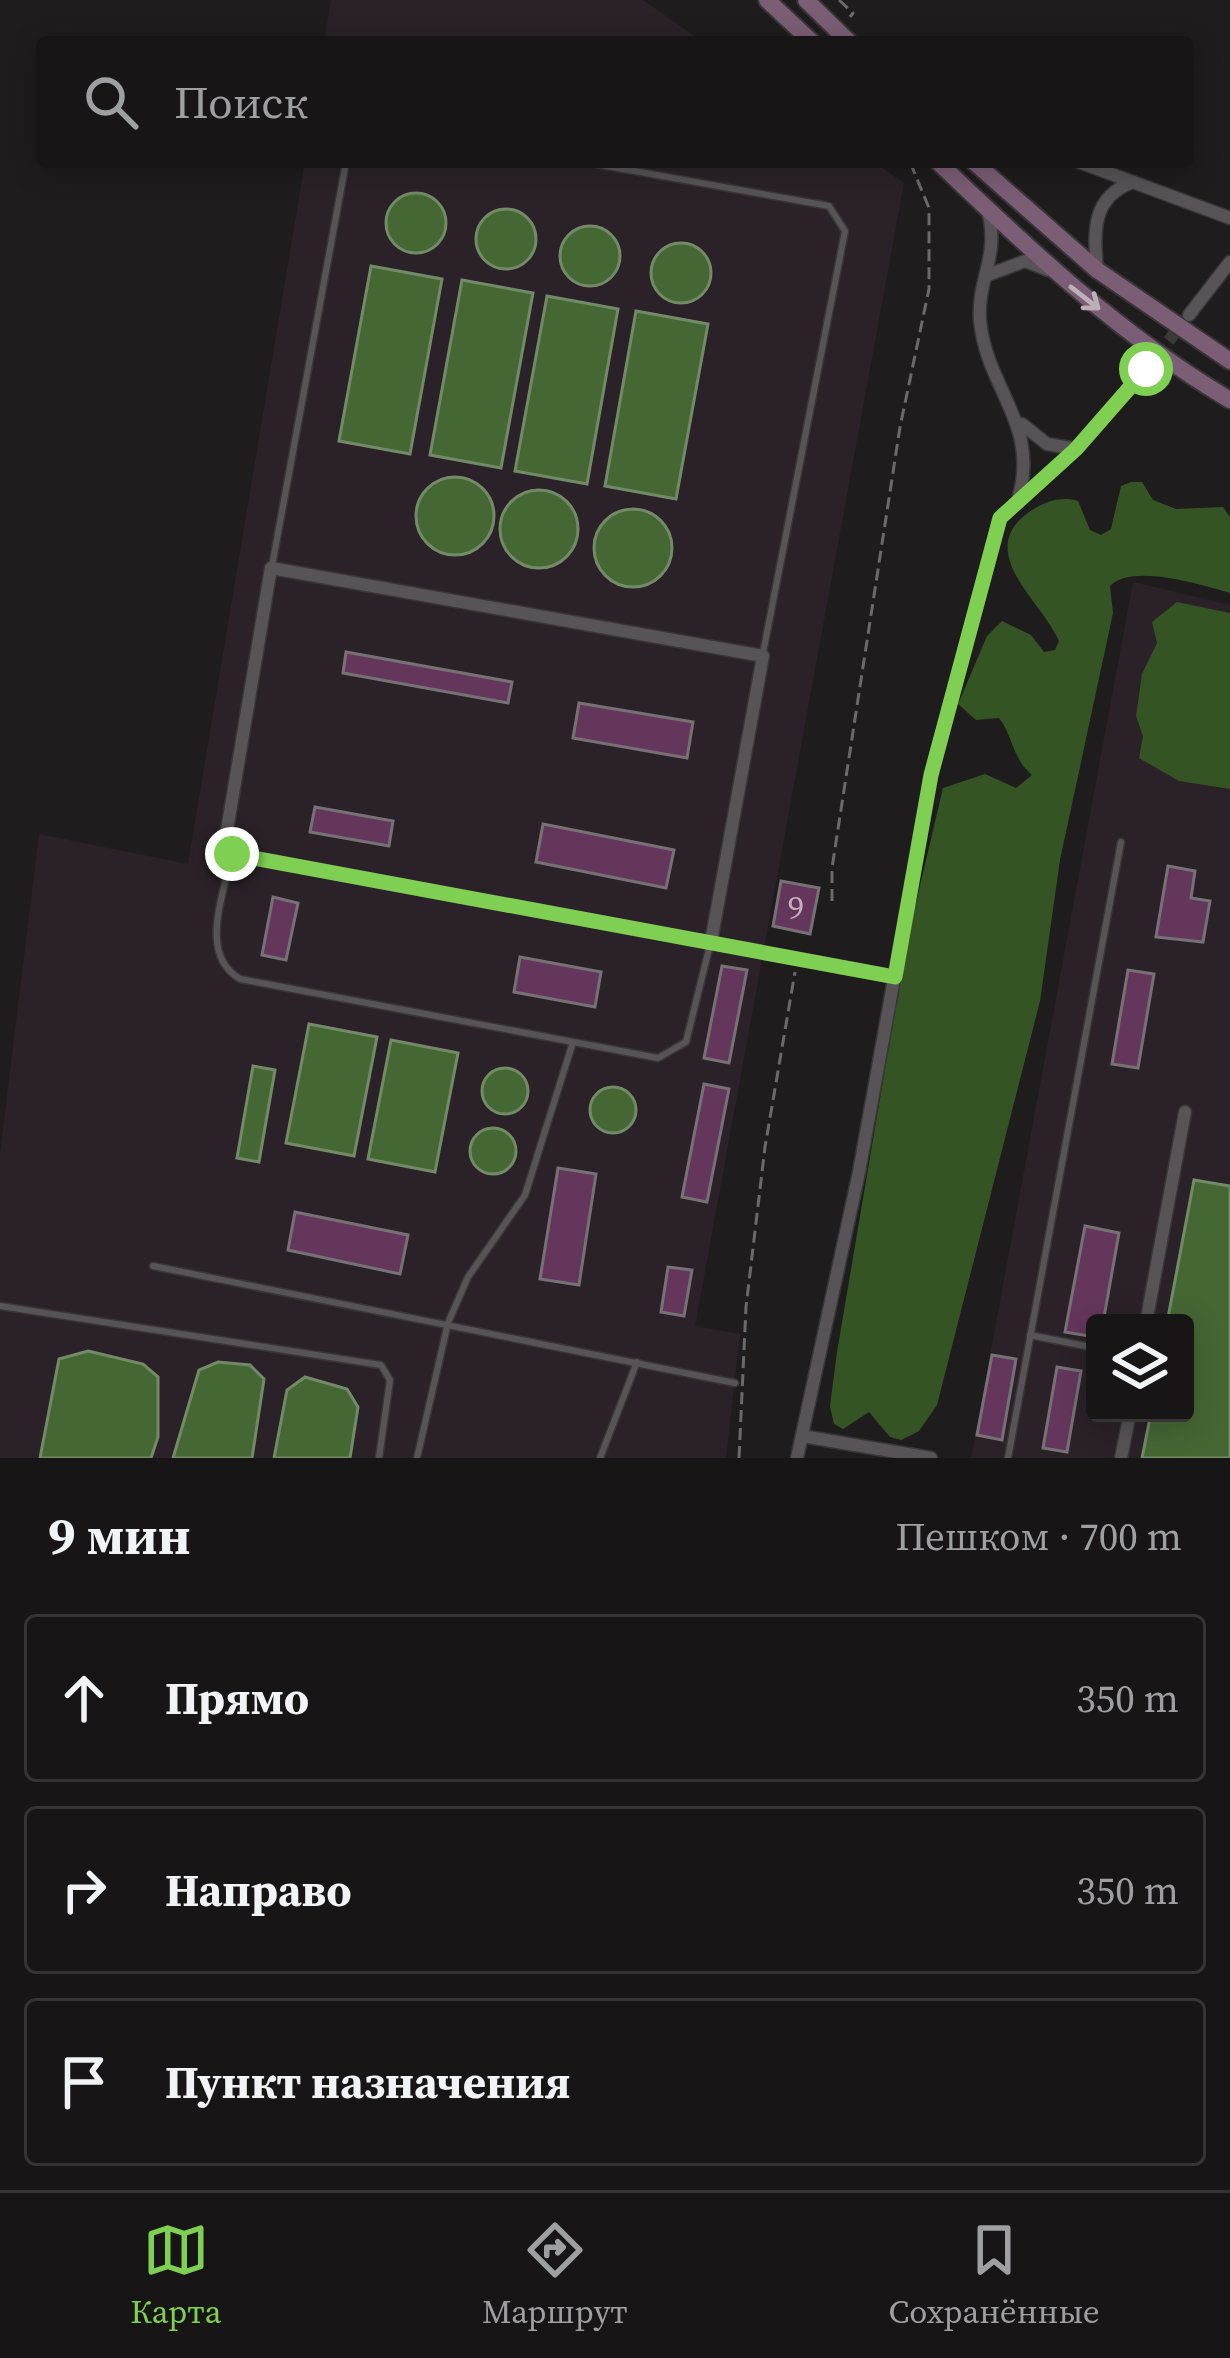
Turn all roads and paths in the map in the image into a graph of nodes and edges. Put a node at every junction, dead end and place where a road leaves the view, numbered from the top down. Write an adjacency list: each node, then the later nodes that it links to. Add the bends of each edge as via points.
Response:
1 (767, 0): 5 (street)
2 (806, 0): 6 (street)
3 (839, 0): 4 (path)
4 (850, 17)
5 (806, 36)
6 (843, 36)
7 (345, 168): 28 (lane)
8 (617, 168): 29 (lane, via 829,206 842,219)
9 (912, 168): 32 (path, via 929,208 929,289 897,448)
10 (944, 168): 14 (street)
11 (981, 168): 18 (street)
12 (1097, 168): 13 (street)
13 (1135, 181): 15 (street); 18 (street, via 1105,198 1099,212)
14 (988, 210): 19 (street); 20 (street, via 995,251)
15 (1227, 217): 16 (street)
16 (1230, 230)
17 (1230, 262): 21 (street)
18 (1097, 270): 22 (street)
19 (1051, 271): 20 (street, via 1025,261); 24 (street, one-way to 24)
20 (988, 275): 25 (street, via 980,316)
21 (1190, 315)
22 (1230, 361)
23 (1146, 369): 26 (street)
24 (1230, 400)
25 (1013, 414): 26 (street, via 1031,437); 27 (street, via 1028,466)
26 (1076, 449): 27 (street)
27 (1018, 500): 35 (street, via 1000,518 972,615 931,775)
28 (271, 568): 29 (street); 31 (street, via 227,830)
29 (763, 656): 33 (street)
30 (1121, 842): 42 (lane)
31 (232, 854): 33 (street); 36 (lane, via 214,948 223,969 240,980)
32 (832, 901)
33 (711, 942): 34 (street); 36 (lane, via 686,1042 676,1052 658,1058)
34 (797, 958): 35 (street); 51 (path, via 746,1307)
35 (895, 977): 47 (street)
36 (573, 1042): 41 (lane, via 525,1195 468,1277)
37 (1185, 1112): 40 (street)
38 (153, 1266): 41 (lane)
39 (0, 1306): 48 (lane, via 381,1365 390,1380)
40 (1148, 1314)
41 (448, 1323): 44 (lane); 49 (lane)
42 (1030, 1335): 43 (lane); 54 (lane)
43 (1086, 1346)
44 (637, 1362): 45 (lane); 50 (lane)
45 (735, 1383)
46 (1128, 1422): 55 (street)
47 (802, 1436): 52 (street); 53 (street)
48 (379, 1458)
49 (417, 1458)
50 (600, 1458)
51 (739, 1458)
52 (797, 1458)
53 (931, 1458)
54 (1008, 1458)
55 (1121, 1458)

